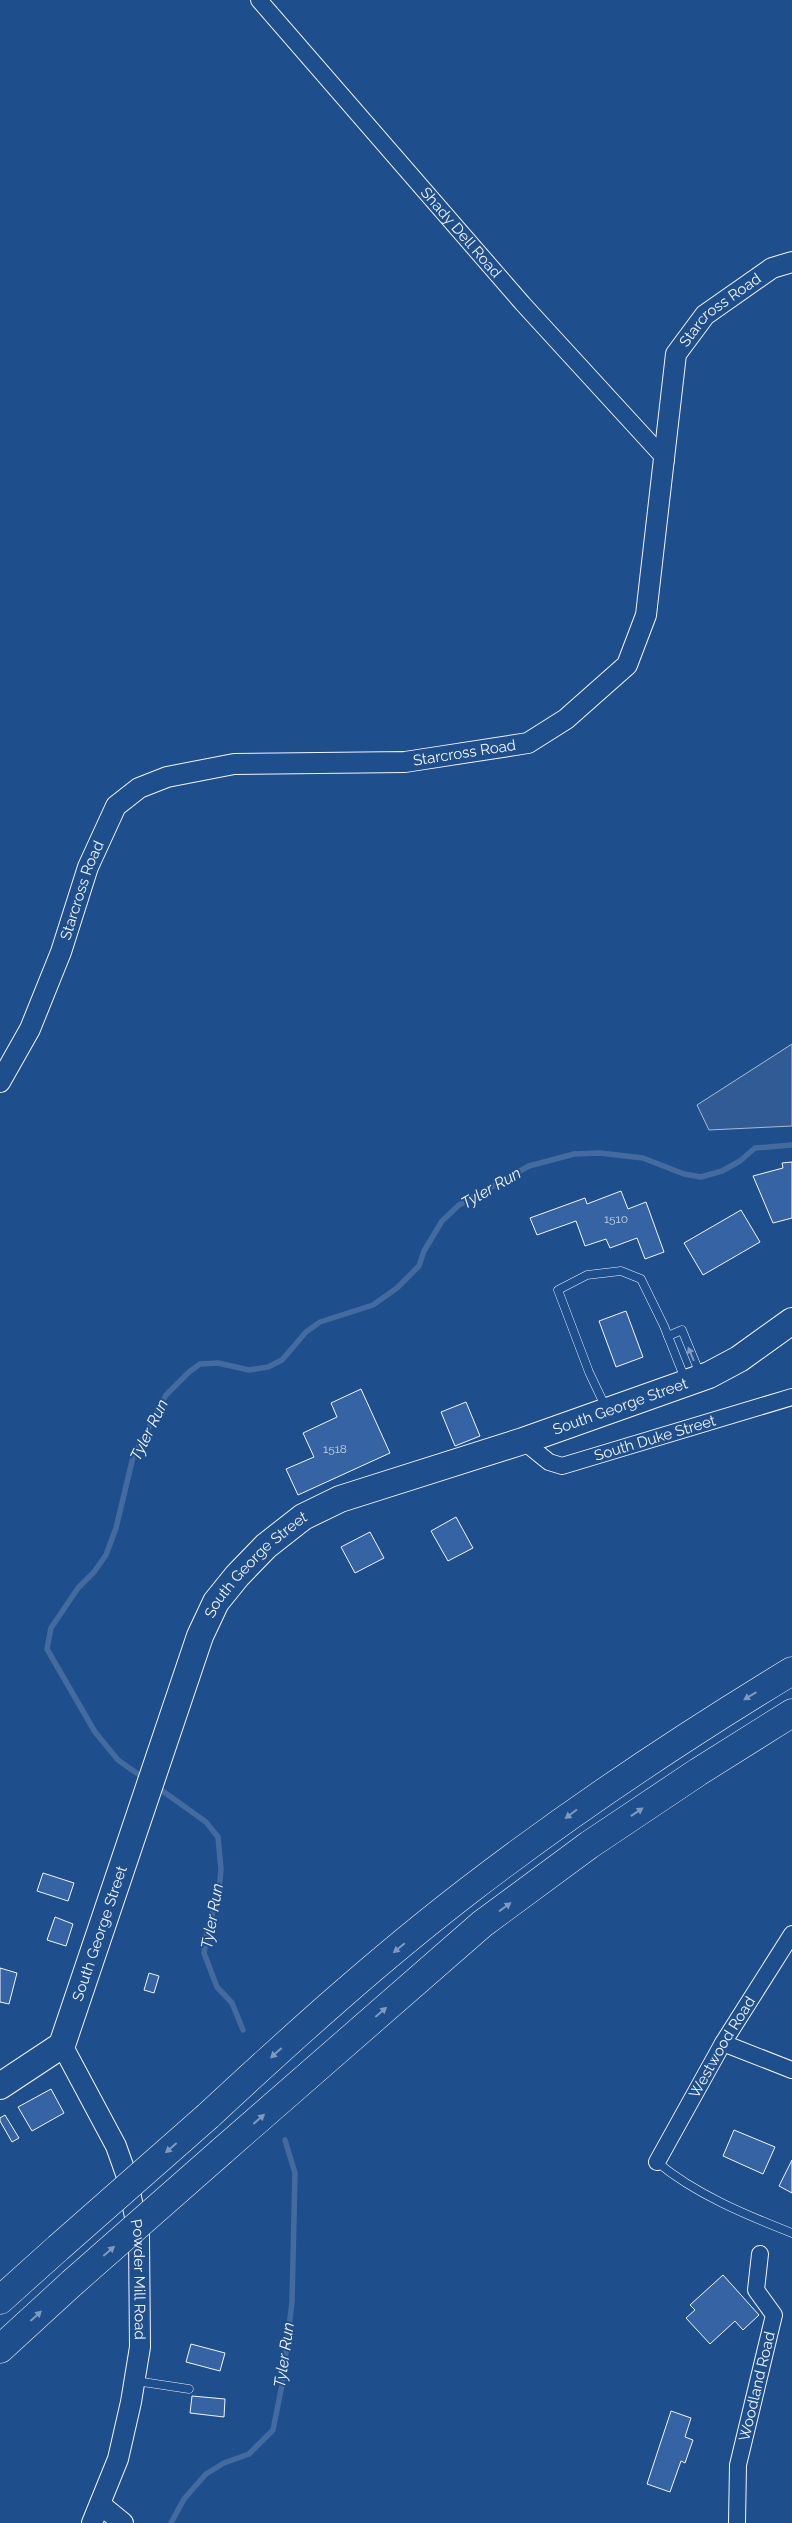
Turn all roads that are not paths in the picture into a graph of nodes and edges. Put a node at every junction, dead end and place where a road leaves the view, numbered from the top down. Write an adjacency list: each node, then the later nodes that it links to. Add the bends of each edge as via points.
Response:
1 (259, 0): 3 (street, Shady Dell Road, via 523,304)
2 (792, 262): 3 (street, Starcross Road, via 772,268 706,315 676,354)
3 (666, 460): 4 (street, Starcross Road, via 646,615 627,665 566,719 528,743 405,762 234,764 167,777 139,788 116,806 88,867 61,952 30,1029)
4 (0, 1082)
5 (792, 1321): 7 (main road, South George Street, via 739,1359)
6 (668, 1336): 7 (lane); 7 (lane, one-way to 6, via 682,1330); 9 (lane, via 641,1279 621,1271 587,1275 558,1290 589,1372)
7 (694, 1380): 9 (main road, South George Street)
8 (792, 1397): 10 (street, South Duke Street, via 562,1466 549,1462)
9 (608, 1411): 10 (main road, South George Street)
10 (523, 1441): 15 (main road, South George Street, via 340,1499 303,1517 266,1546 216,1602 200,1636)
11 (792, 1671): 21 (highway, one-way to 21, bridge, via 583,1805 467,1892 305,2027)
12 (792, 1713): 22 (highway, one-way to 12, bridge, via 482,1924 589,1845)
13 (792, 1934): 14 (street, Westwood Road)
14 (723, 2043): 16 (street); 18 (street, Westwood Road)
15 (62, 2045): 17 (main road); 23 (street, Powder Mill Road, via 116,2146 127,2177 139,2237 140,2347)
16 (792, 2070)
17 (0, 2086)
18 (657, 2162): 19 (lane, via 674,2176 725,2204)
19 (792, 2233)
20 (760, 2254): 27 (street, Woodland Road, via 756,2290 774,2315 738,2465)
21 (0, 2300)
22 (0, 2349)
23 (134, 2381): 24 (lane); 25 (street, Powder Mill Road, via 118,2459)
24 (189, 2389)
25 (96, 2514): 26 (street)
26 (123, 2523)
27 (737, 2523)

